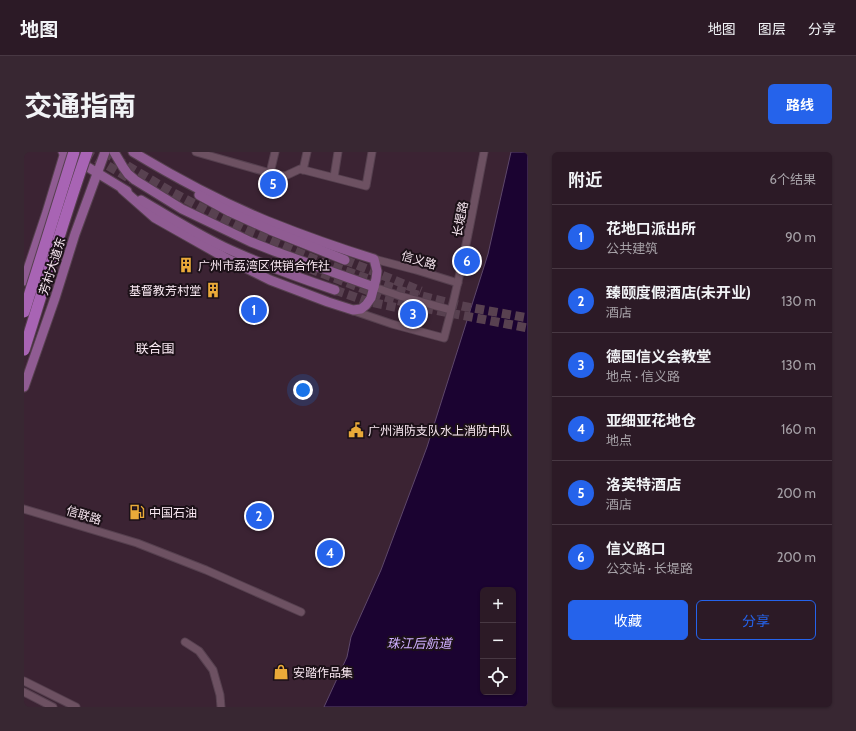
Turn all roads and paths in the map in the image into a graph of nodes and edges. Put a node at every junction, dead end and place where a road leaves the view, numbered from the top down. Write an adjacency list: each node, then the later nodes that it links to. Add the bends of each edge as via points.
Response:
1 (67, 152): 15 (main road); 18 (main road, 芳村大道东); 28 (highway, 芳村大道东, bridge)
2 (87, 152): 29 (highway, 芳村大道东, bridge)
3 (105, 152): 15 (main road, 芳村大道东)
4 (114, 152): 24 (main road, via 135,180 182,209 251,242)
5 (126, 152): 21 (main road, via 230,212)
6 (133, 152): 20 (main road, via 213,196 266,221)
7 (196, 152): 14 (street)
8 (275, 152): 14 (street)
9 (307, 152): 13 (street)
10 (338, 152): 16 (street)
11 (372, 152): 16 (street, via 366,186)
12 (484, 152): 23 (street, 长堤路)
13 (303, 170): 14 (street, via 285,176); 16 (street)
14 (270, 173)
15 (97, 174): 17 (main road); 19 (main road, 芳村大道东)
16 (334, 178)
17 (122, 189): 25 (main road, via 222,246); 26 (main road, via 155,218 224,257 270,280)
18 (43, 224): 19 (main road); 22 (main road, 芳村大道东)
19 (76, 234): 30 (main road, 芳村大道东)
20 (374, 259): 23 (street, 信义路); 24 (main road, via 377,271)
21 (346, 260)
22 (24, 281)
23 (458, 283): 27 (street, 长堤路)
24 (374, 287): 26 (main road, via 366,305); 27 (street)
25 (335, 290)
26 (353, 310): 27 (street, 长堤路, via 444,338)
27 (451, 310)
28 (24, 312)
29 (24, 350)
30 (24, 387)
31 (24, 509): 32 (street, 信联路, via 137,543)
32 (301, 612)
33 (185, 642): 38 (street, via 199,651 213,670)
34 (24, 681): 37 (street)
35 (24, 692): 36 (street)
36 (53, 707)
37 (76, 707)
38 (221, 707)

